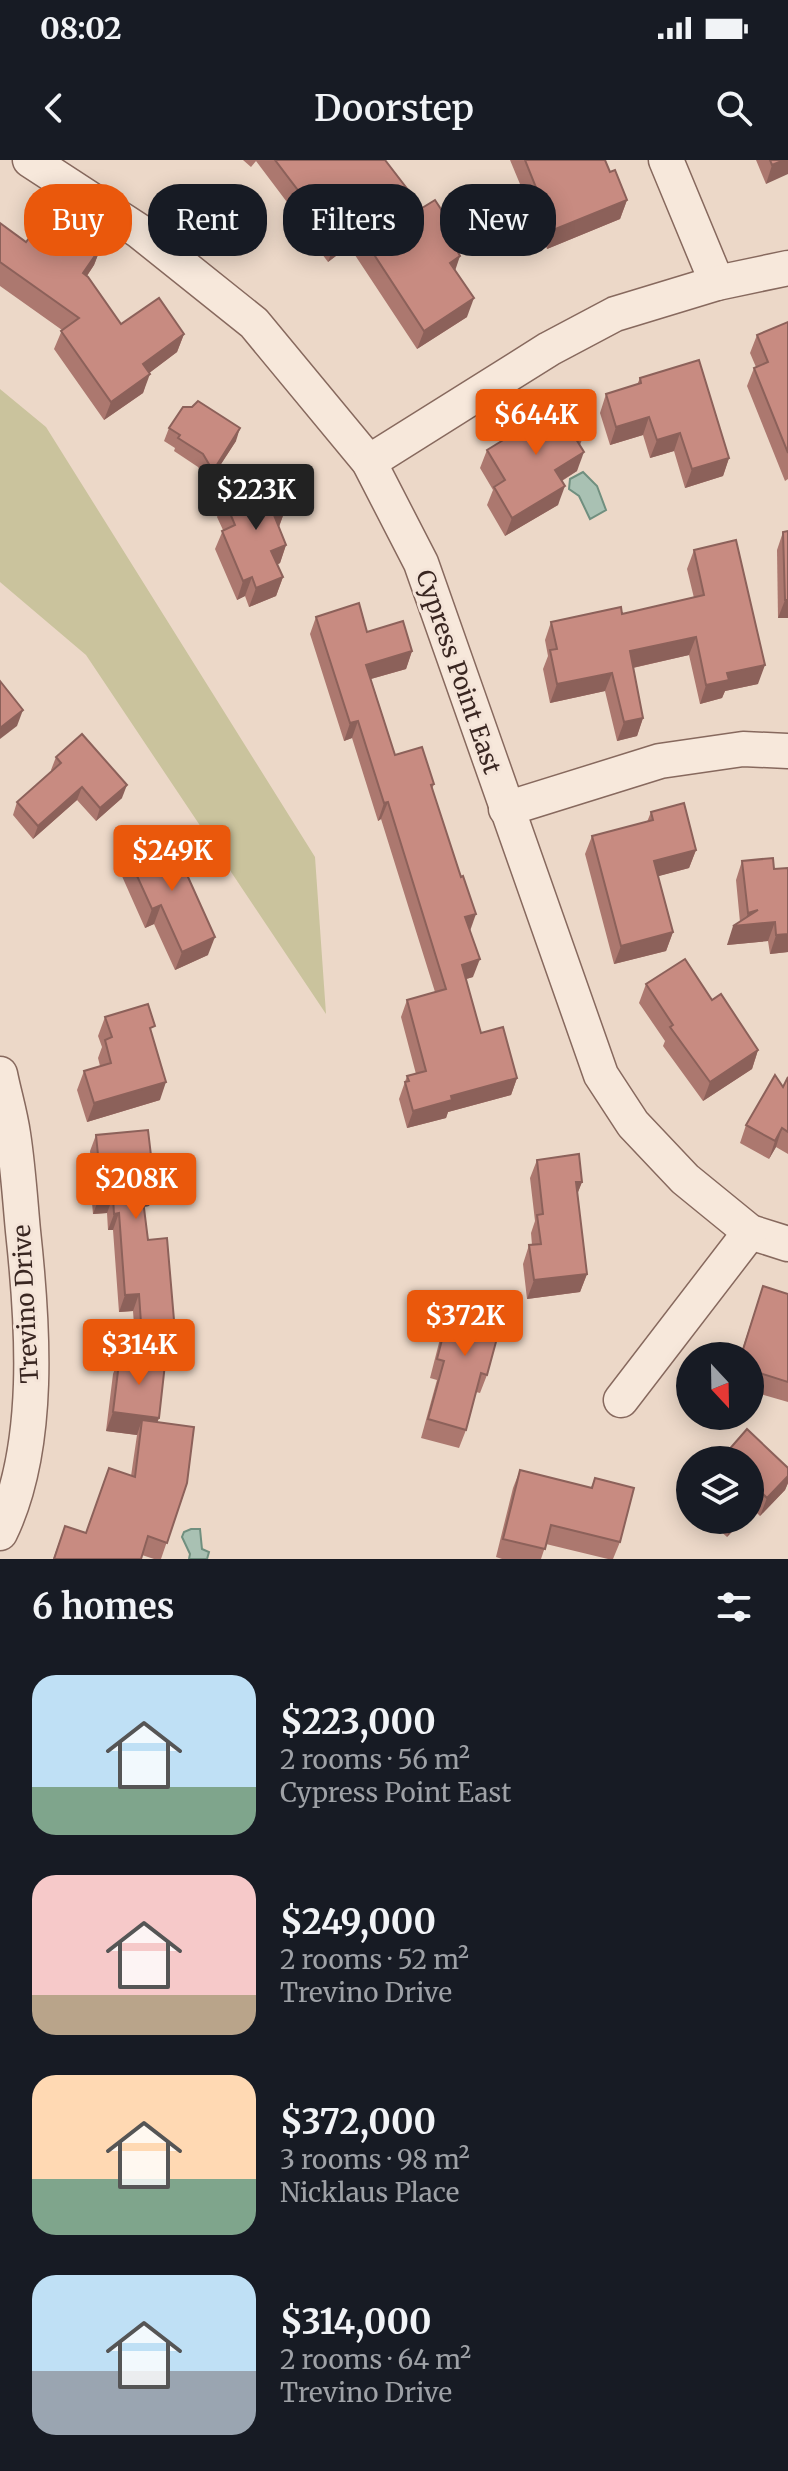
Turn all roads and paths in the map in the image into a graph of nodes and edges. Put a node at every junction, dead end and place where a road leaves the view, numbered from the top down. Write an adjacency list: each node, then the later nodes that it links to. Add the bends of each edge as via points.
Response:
1 (30, 160): 5 (street, Cypress Point East, via 139,231 254,323)
2 (666, 160): 4 (street)
3 (788, 268): 4 (street)
4 (717, 283): 5 (street, via 615,314 549,349)
5 (369, 462): 7 (street, Cypress Point East, via 421,563)
6 (788, 751): 7 (street, via 743,749 660,761)
7 (506, 809): 9 (street, Cypress Point East, via 601,1075 633,1124 685,1179)
8 (0, 1074): 12 (street, Trevino Drive, via 13,1133 30,1316 30,1403 22,1463)
9 (750, 1232): 10 (street, Cypress Point East); 11 (street)
10 (788, 1244)
11 (621, 1400)
12 (0, 1533)

